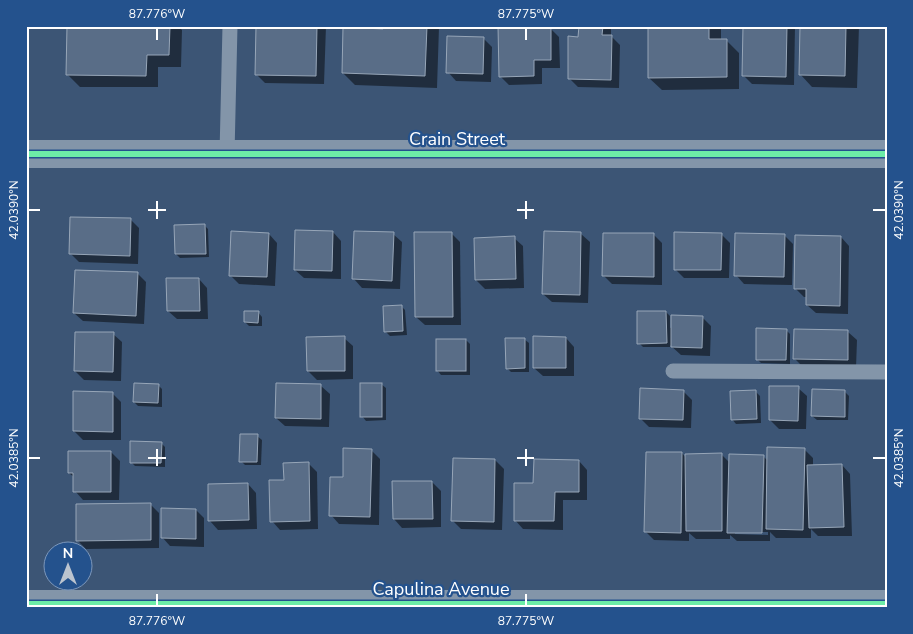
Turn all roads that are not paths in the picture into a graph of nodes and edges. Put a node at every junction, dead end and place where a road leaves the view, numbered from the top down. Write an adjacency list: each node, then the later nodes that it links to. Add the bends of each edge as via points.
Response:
1 (230, 26): 3 (lane)
2 (26, 154): 3 (street, Crain Street)
3 (227, 154): 4 (street, Crain Street)
4 (887, 154)
5 (673, 372): 6 (lane)
6 (887, 372)
7 (26, 604): 8 (street, Capulina Avenue)
8 (887, 604)

